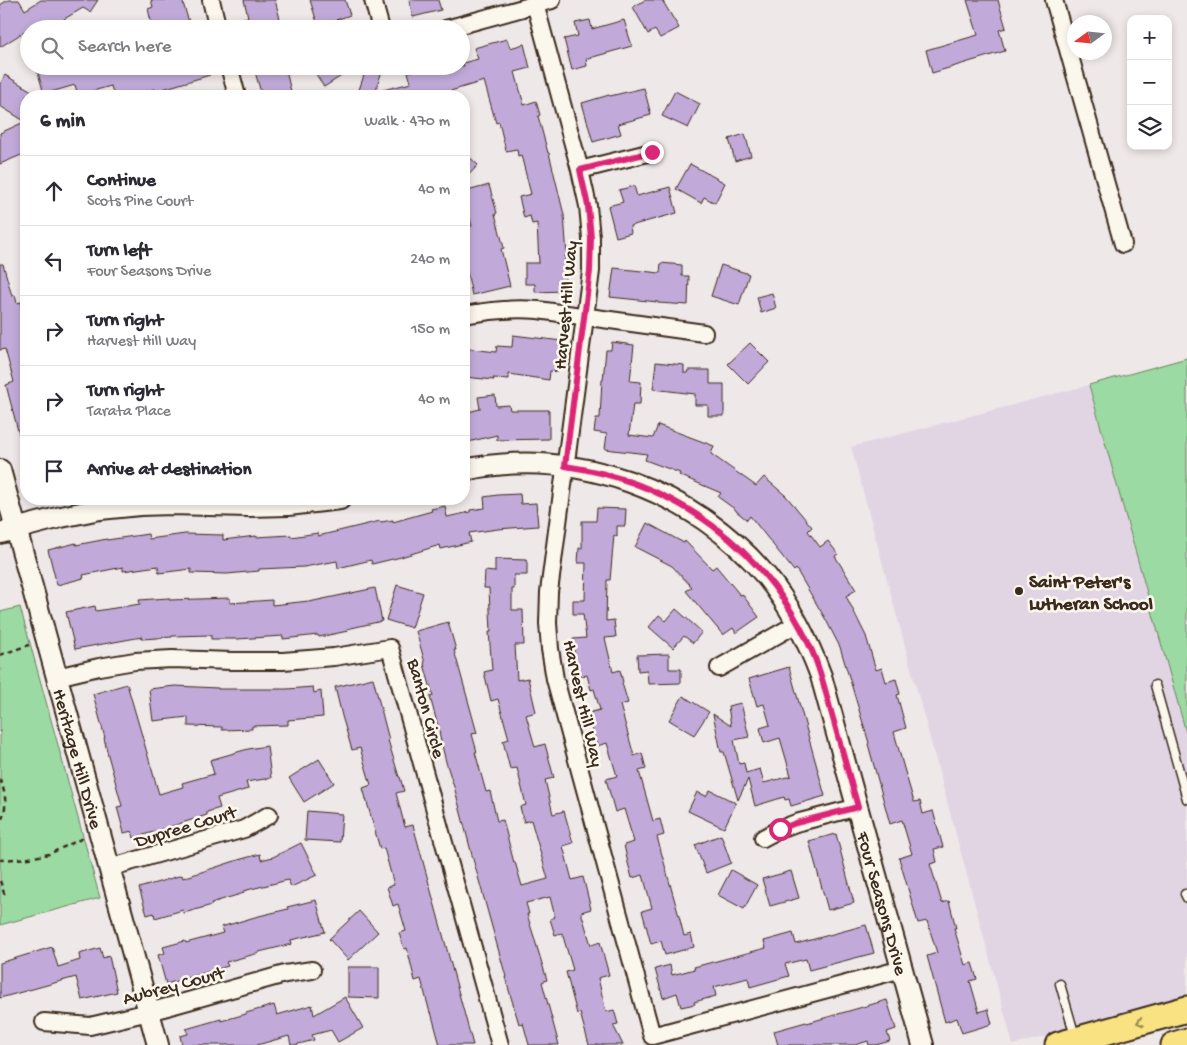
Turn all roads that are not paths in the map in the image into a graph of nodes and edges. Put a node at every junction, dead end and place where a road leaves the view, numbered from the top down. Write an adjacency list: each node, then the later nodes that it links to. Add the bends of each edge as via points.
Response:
1 (210, 0): 6 (street)
2 (373, 0): 7 (street)
3 (552, 0): 5 (street)
4 (1054, 0): 13 (street)
5 (534, 2): 8 (street); 12 (street, Harvest Hill Way)
6 (216, 20)
7 (378, 20)
8 (470, 22)
9 (230, 75): 10 (street)
10 (232, 90)
11 (652, 152): 12 (street)
12 (580, 170): 15 (street, Harvest Hill Way, via 591,238)
13 (1123, 244)
14 (470, 314): 15 (street, via 516,308)
15 (585, 317): 16 (street); 17 (street, Harvest Hill Way)
16 (704, 333)
17 (565, 466): 18 (street, Four Seasons Drive, via 513,464); 24 (street, Four Seasons Drive, via 615,476 651,490 703,518 767,577); 33 (street, Harvest Hill Way, via 549,592 550,649 555,679 652,1036)
18 (470, 469)
19 (0, 470): 23 (street, Heritage Hill Drive)
20 (140, 505): 23 (street, via 61,517)
21 (233, 505): 22 (street)
22 (288, 505)
23 (8, 530): 26 (street, Heritage Hill Drive)
24 (798, 624): 25 (street); 29 (street, Four Seasons Drive, via 821,676)
25 (719, 668)
26 (57, 677): 32 (street, Heritage Hill Drive); 42 (street, Banton Circle, via 135,662 172,659 283,661 390,648)
27 (1154, 685): 28 (lane)
28 (1187, 799)
29 (858, 807): 31 (street, via 796,823); 33 (street, Four Seasons Drive)
30 (269, 814): 32 (street, Dupree Court, via 244,829)
31 (763, 838)
32 (110, 868): 37 (street, Heritage Hill Drive)
33 (902, 968): 43 (street, Four Seasons Drive)
34 (312, 970): 37 (street, Aubrey Court, via 285,974)
35 (1060, 984): 40 (lane)
36 (1187, 1009): 40 (main road, one-way to 40)
37 (149, 1012): 38 (street, Aubrey Court, via 90,1026); 41 (street, Heritage Hill Drive)
38 (44, 1022)
39 (1187, 1041): 44 (main road)
40 (1067, 1043)
41 (158, 1045)
42 (500, 1045)
43 (923, 1045)
44 (1174, 1045)

